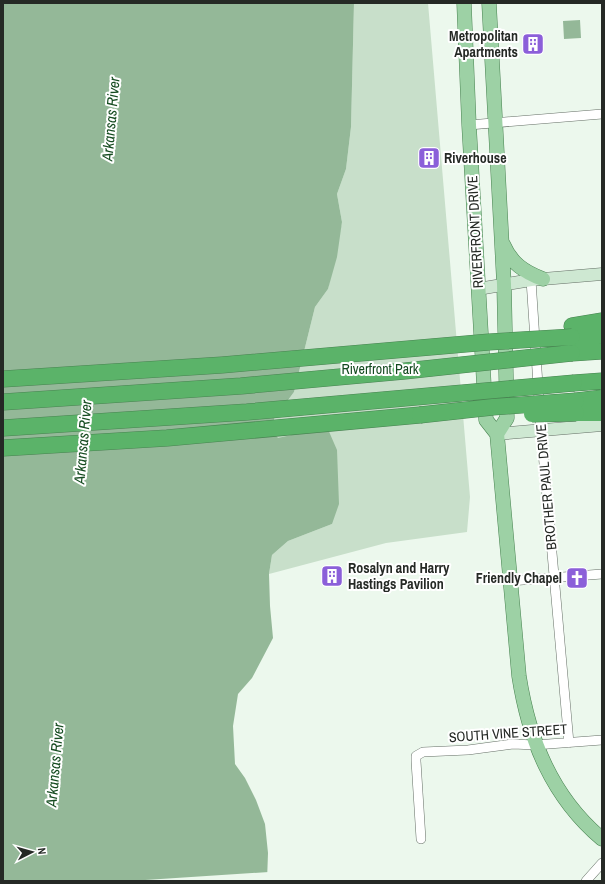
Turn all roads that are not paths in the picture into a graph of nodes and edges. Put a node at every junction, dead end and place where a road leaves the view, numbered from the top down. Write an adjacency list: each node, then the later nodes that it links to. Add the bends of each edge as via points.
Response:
1 (464, 3): 5 (main road, RIVERFRONT DRIVE)
2 (489, 3): 4 (main road)
3 (602, 114): 4 (street)
4 (496, 123): 5 (street); 6 (main road, RIVERFRONT DRIVE)
5 (469, 125): 10 (main road, RIVERFRONT DRIVE)
6 (501, 239): 8 (main road, via 516,264); 9 (main road, RIVERFRONT DRIVE)
7 (602, 274): 8 (main road)
8 (537, 279): 9 (main road); 23 (street, BROTHER PAUL DRIVE)
9 (504, 284): 10 (main road); 24 (main road, RIVERFRONT DRIVE, via 507,418)
10 (478, 288): 24 (main road, RIVERFRONT DRIVE, via 486,420)
11 (602, 321): 13 (highway)
12 (602, 335): 13 (highway)
13 (572, 339): 14 (highway); 15 (highway, bridge, via 499,335 489,342 214,365); 18 (highway, bridge, via 405,371 241,386)
14 (602, 351)
15 (3, 379)
16 (602, 381): 22 (highway, bridge, via 247,412)
17 (602, 398): 19 (highway)
18 (3, 402)
19 (576, 407): 20 (highway); 25 (highway, bridge, via 493,407 167,438)
20 (602, 413)
21 (602, 425): 23 (main road)
22 (3, 428)
23 (541, 430): 24 (main road); 27 (street, BROTHER PAUL DRIVE)
24 (497, 434): 28 (main road, RIVERFRONT DRIVE)
25 (3, 448)
26 (602, 574): 27 (street)
27 (554, 578): 28 (street); 30 (street, BROTHER PAUL DRIVE)
28 (510, 581): 31 (main road, RIVERFRONT DRIVE, via 521,691)
29 (602, 740): 30 (street, SOUTH VINE STREET)
30 (569, 743): 31 (street, SOUTH VINE STREET)
31 (535, 745): 32 (street, SOUTH VINE STREET, via 513,744 423,752 416,756); 33 (main road, RIVERFRONT DRIVE, via 547,770 569,804)
32 (422, 839)
33 (602, 839)
34 (602, 863): 35 (street)
35 (586, 881)

